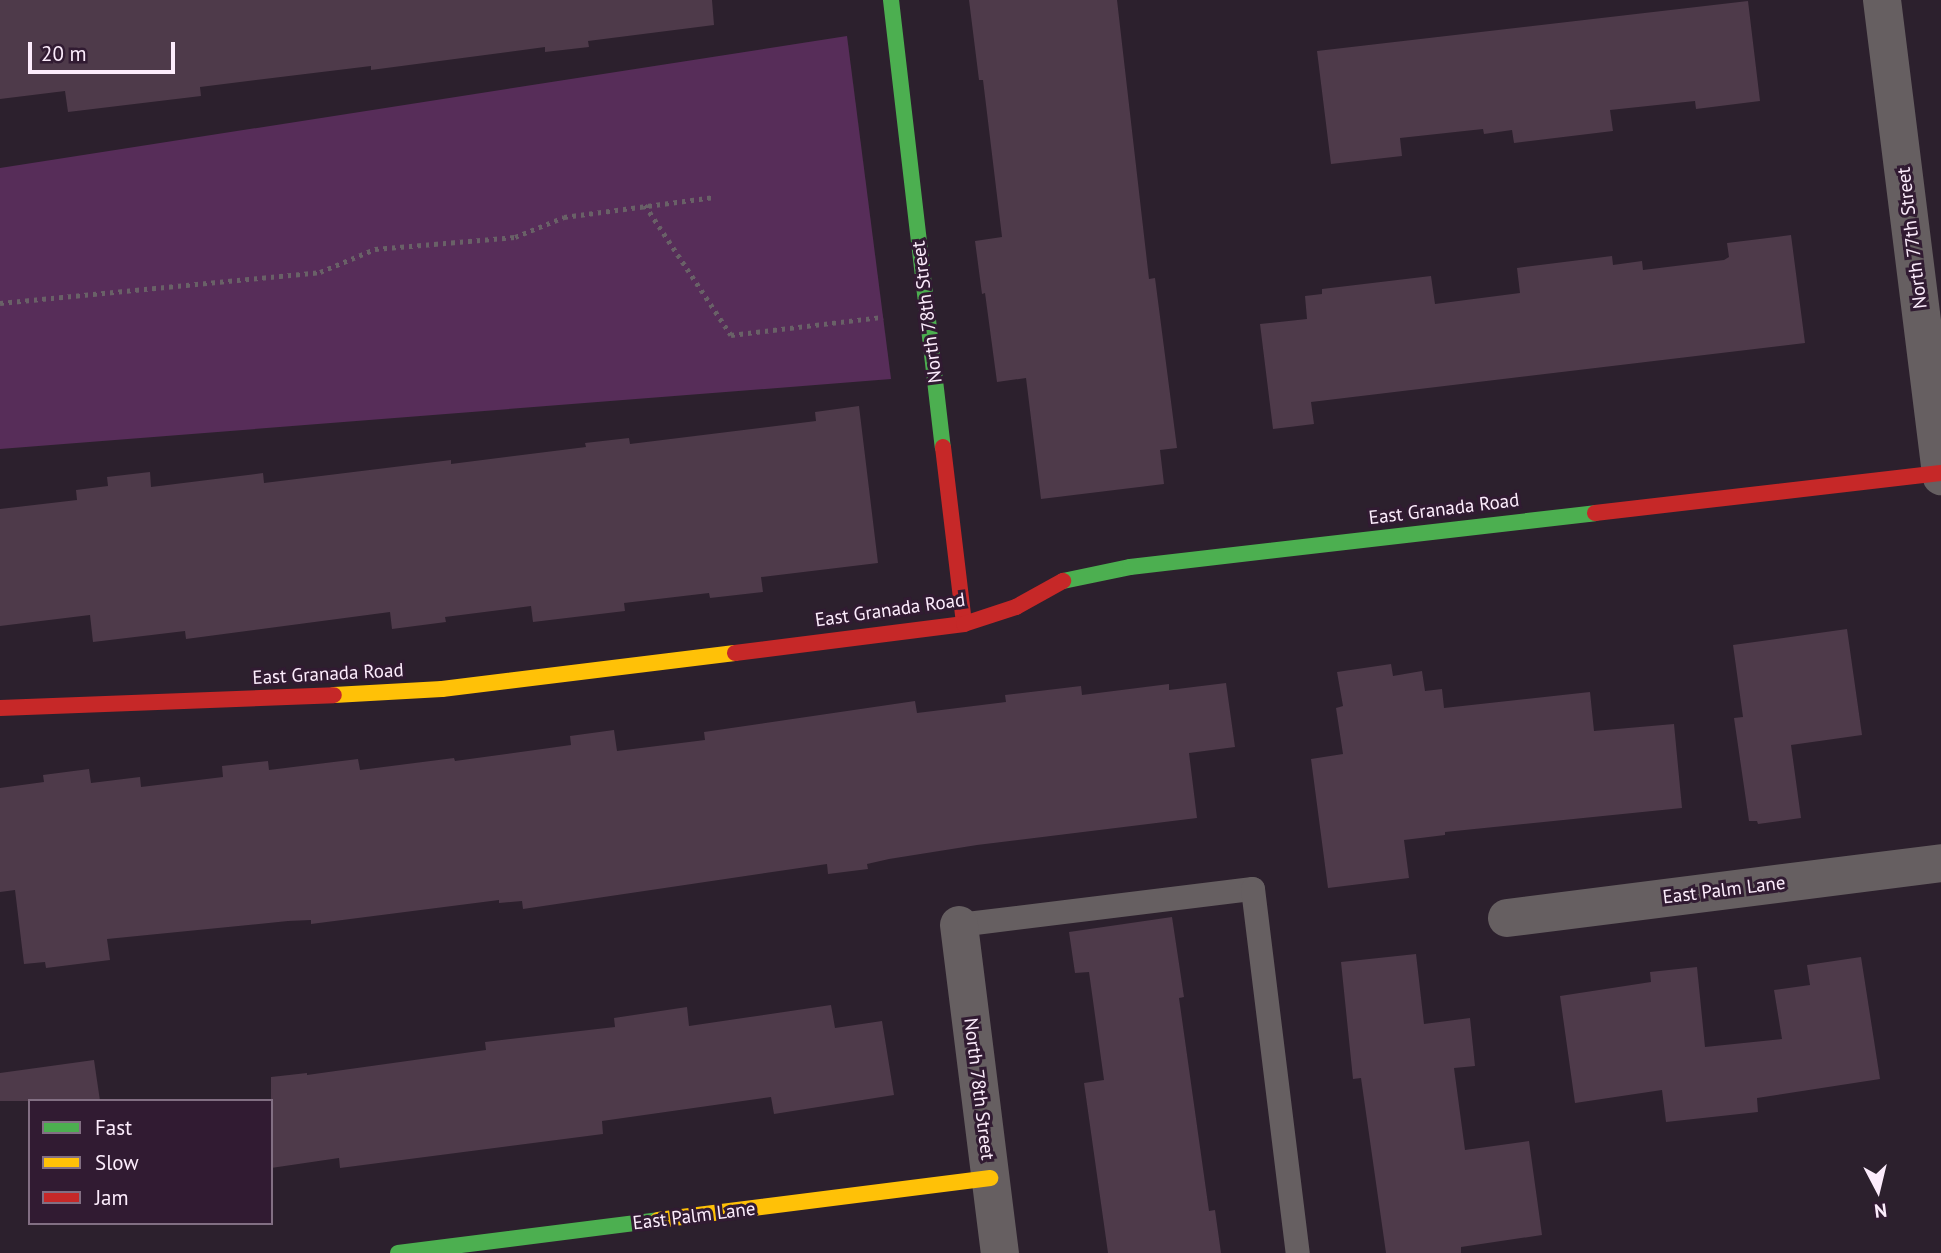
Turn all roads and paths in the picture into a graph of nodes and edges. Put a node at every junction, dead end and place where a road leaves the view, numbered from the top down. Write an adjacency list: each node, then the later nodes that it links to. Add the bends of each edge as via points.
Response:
1 (891, 0): 8 (street, North 78th Street)
2 (1882, 0): 7 (street, North 77th Street)
3 (713, 197): 4 (path)
4 (645, 205): 5 (path, via 564,217 515,237 375,249 320,272); 6 (path, via 731,335)
5 (0, 303)
6 (887, 317)
7 (1941, 474): 8 (street, East Granada Road, via 1130,567 1058,582 1016,607)
8 (964, 624): 9 (street, East Granada Road, via 442,689)
9 (0, 708)
10 (1941, 863): 11 (street, East Palm Lane)
11 (1507, 918)
12 (958, 925): 13 (street, North 78th Street); 16 (lane, via 1253,889)
13 (990, 1178): 14 (street, East Palm Lane); 15 (street, North 78th Street)
14 (398, 1253)
15 (1000, 1253)
16 (1298, 1253)

